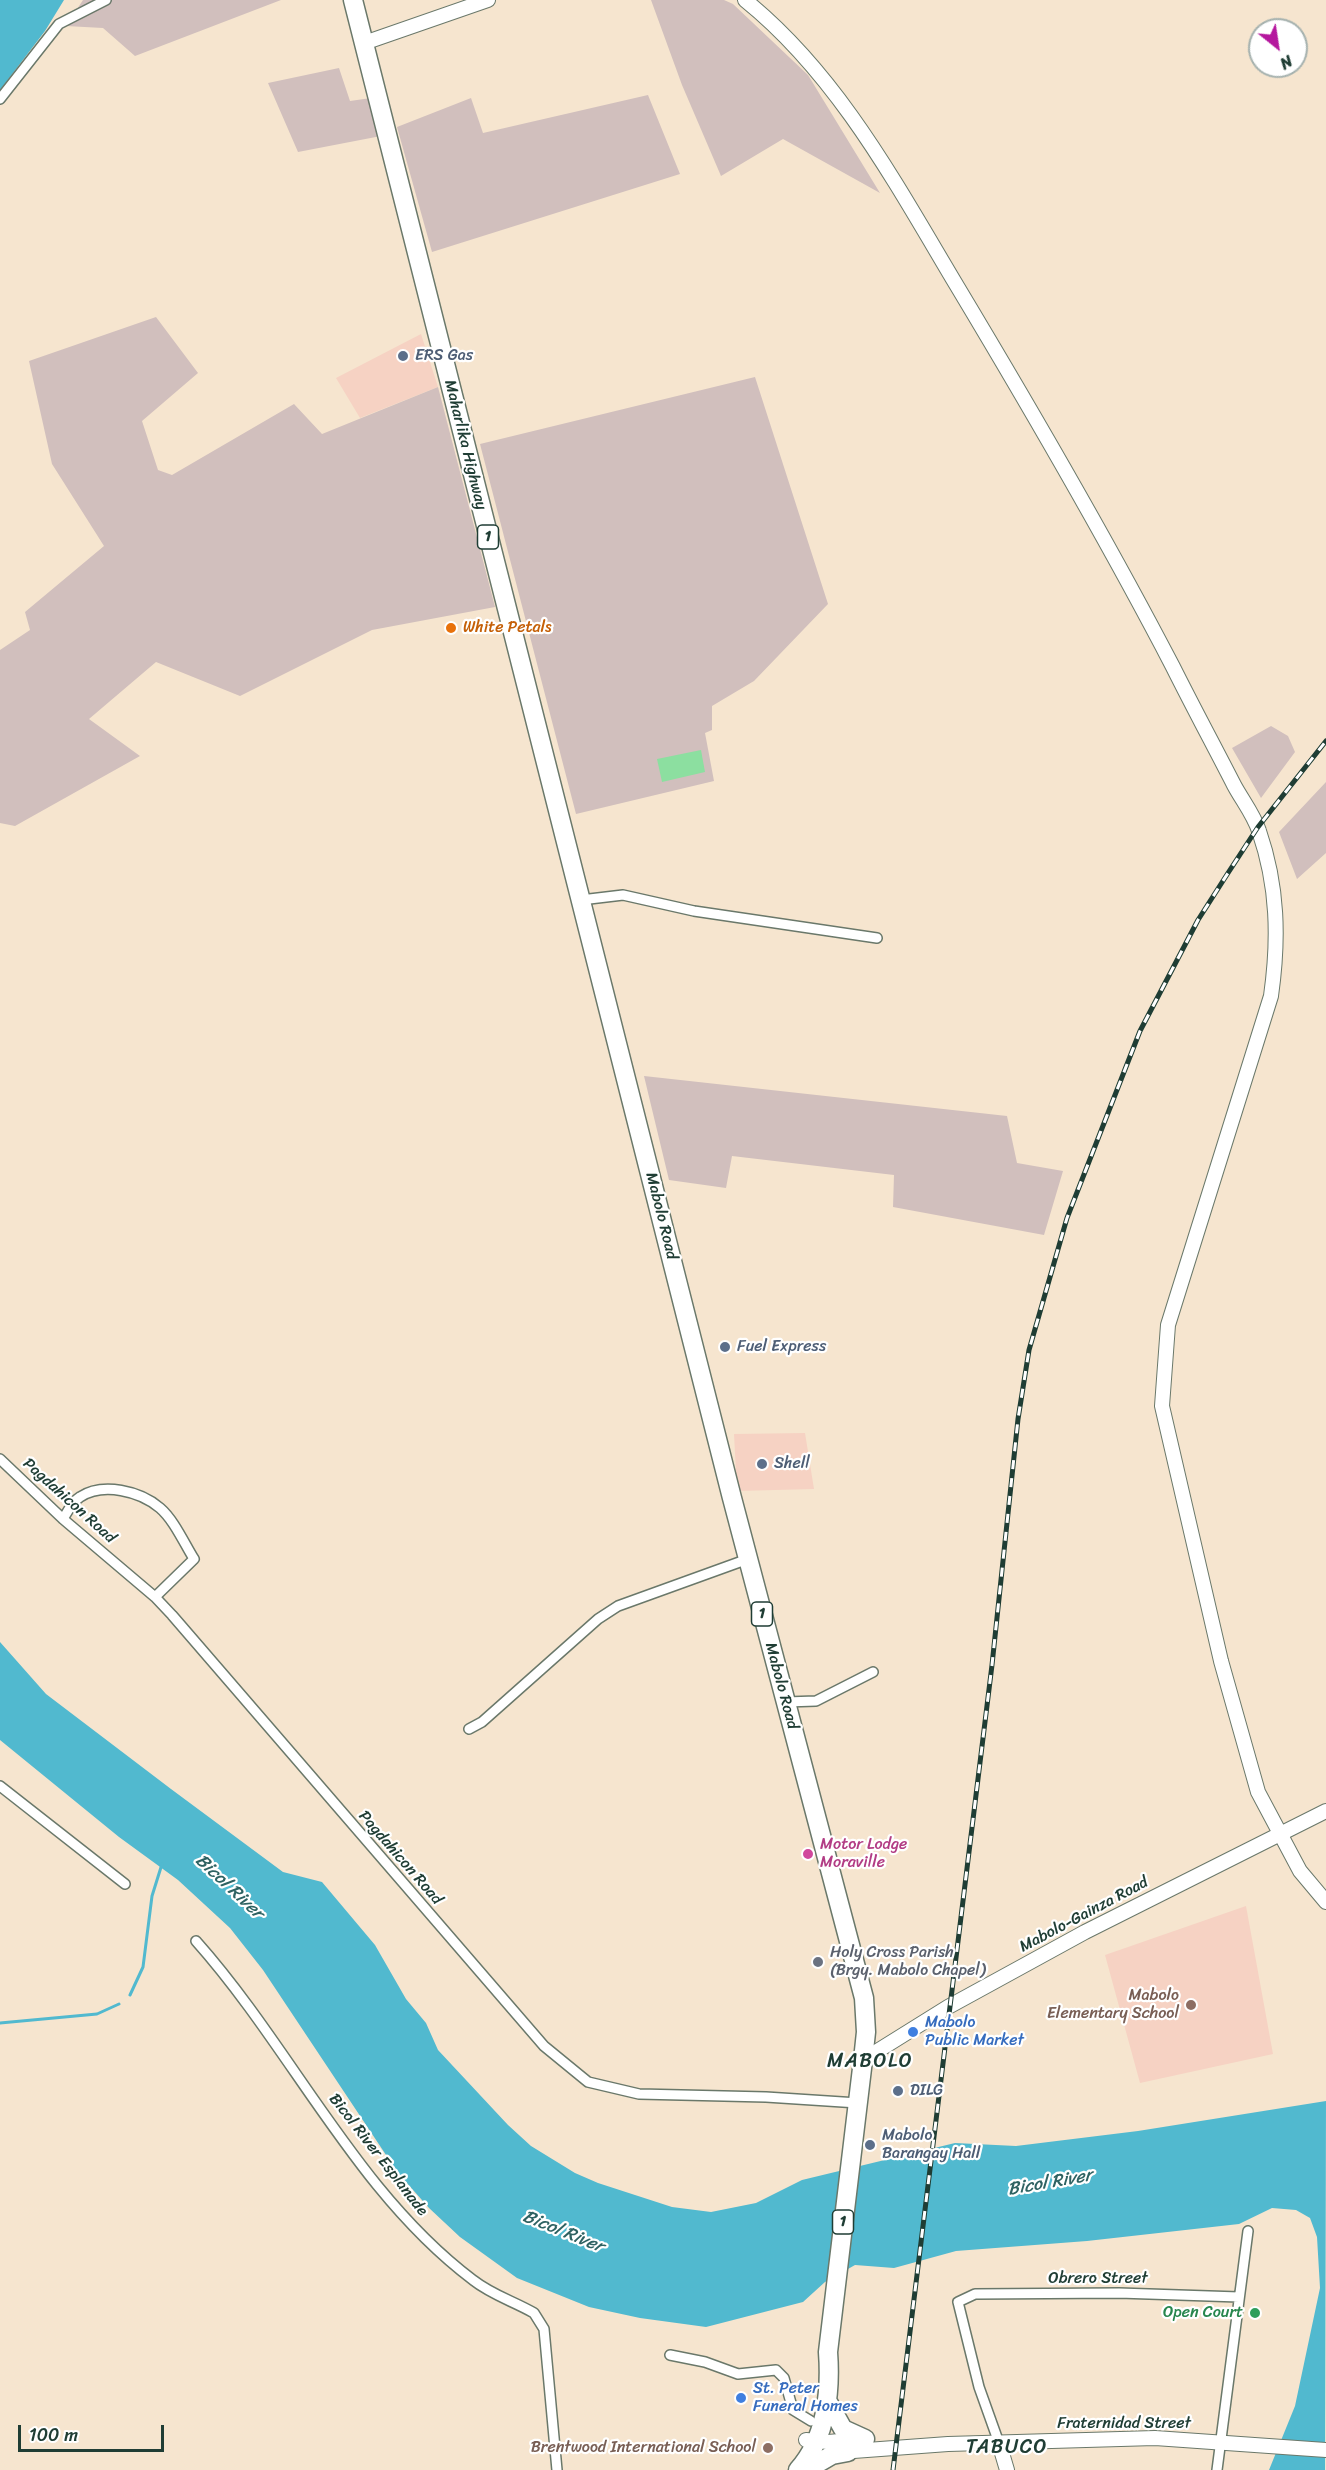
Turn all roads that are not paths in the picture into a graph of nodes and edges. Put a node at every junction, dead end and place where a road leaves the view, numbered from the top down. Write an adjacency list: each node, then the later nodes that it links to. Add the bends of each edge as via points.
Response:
1 (106, 0): 6 (street, via 59,24)
2 (353, 0): 5 (highway, Maharlika Highway / 1)
3 (488, 0): 5 (main road)
4 (745, 0): 18 (main road, via 809,61 879,157 1012,378 1144,612 1258,827 1277,912 1271,996 1168,1325 1162,1406 1239,1732 1258,1792)
5 (364, 43): 7 (highway, Maharlika Highway / 1)
6 (0, 99)
7 (580, 895): 8 (street, via 622,895); 11 (highway, Mabolo Road / 1)
8 (877, 938)
9 (0, 1459): 10 (street, Pagdahicon Road)
10 (63, 1519): 12 (street, Pagdahicon Road); 12 (street, via 78,1497 97,1490 121,1490 144,1497 161,1509 194,1559)
11 (748, 1559): 14 (highway, Mabolo Road / 1); 15 (street, via 618,1606 598,1618 482,1722)
12 (155, 1597): 23 (street, Pagdahicon Road, via 544,2046 588,2082 639,2094)
13 (873, 1672): 14 (street, via 816,1701)
14 (786, 1702): 22 (highway, Mabolo Road / 1, via 864,1998)
15 (469, 1729)
16 (0, 1786): 19 (street)
17 (1326, 1811): 18 (main road, Mabolo-Gainza Road)
18 (1281, 1835): 20 (main road, via 1300,1871); 22 (main road, Mabolo-Gainza Road, via 1095,1927 948,2007)
19 (125, 1884)
20 (1326, 1902)
21 (196, 1941): 37 (street, Bicol River Esplanade, via 403,2216 475,2282 534,2313 540,2320 546,2345)
22 (863, 2060): 23 (highway, Mabolo Road / 1)
23 (858, 2103): 26 (highway, Mabolo Road / 1)
24 (1248, 2231): 25 (street)
25 (1239, 2297): 31 (street); 32 (street, Obrero Street, via 975,2294 958,2302 979,2386)
26 (828, 2352): 28 (highway, Mabolo Road / 1); 29 (highway, Mabolo Road / 1, via 818,2377)
27 (670, 2355): 29 (street, via 738,2374 776,2370 784,2378 793,2410)
28 (828, 2402): 30 (highway, via 843,2429); 33 (highway, Mabolo Road / 1)
29 (811, 2421): 33 (highway, Mabolo Road / 1)
30 (865, 2439): 33 (main road, Fraternidad Street); 34 (main road, Fraternidad Street)
31 (1221, 2442): 32 (main road, Fraternidad Street, via 1155,2438); 35 (main road, Fraternidad Street); 42 (street)
32 (999, 2443): 34 (main road, Fraternidad Street); 41 (main road)
33 (809, 2444): 36 (main road); 38 (highway, 1); 39 (highway, 1)
34 (895, 2447): 36 (main road)
35 (1326, 2450)
36 (848, 2452): 40 (highway, via 832,2455)
37 (557, 2470)
38 (784, 2470)
39 (798, 2470)
40 (806, 2470)
41 (1007, 2470)
42 (1216, 2470)

